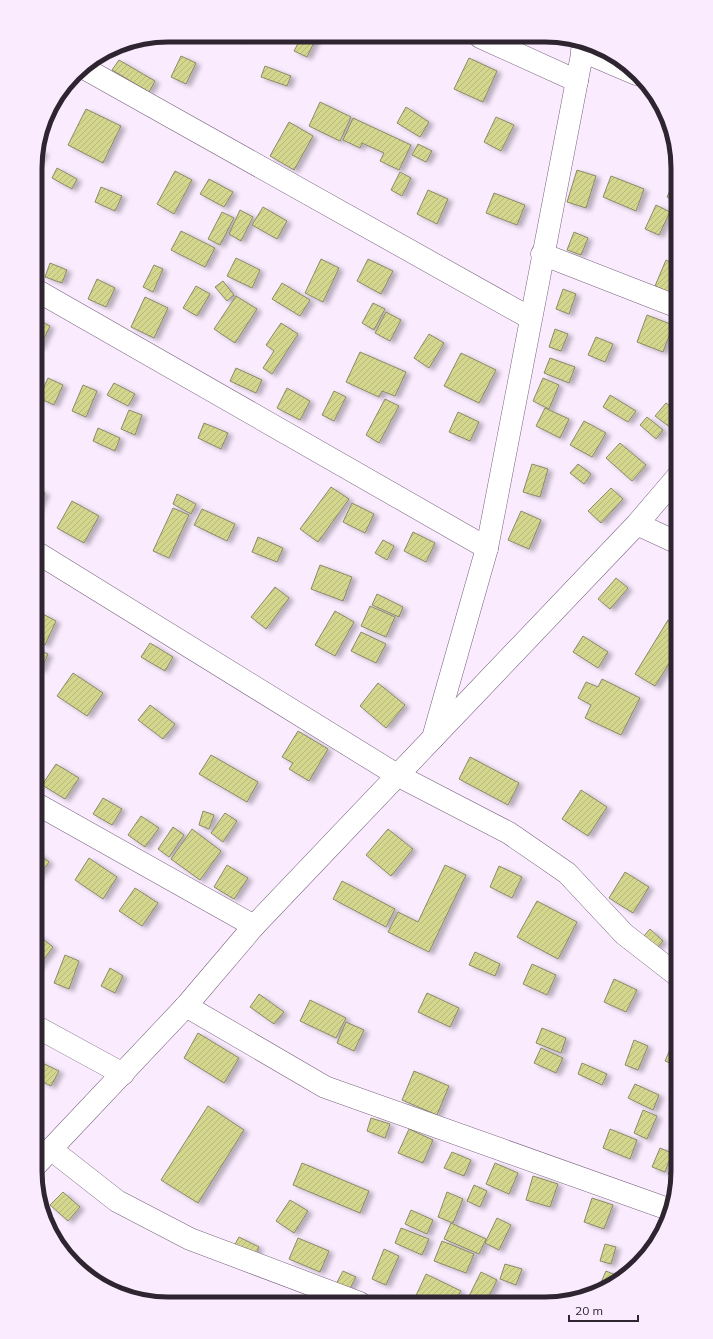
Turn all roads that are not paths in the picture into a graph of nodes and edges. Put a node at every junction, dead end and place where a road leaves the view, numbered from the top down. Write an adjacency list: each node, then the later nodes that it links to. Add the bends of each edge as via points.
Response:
1 (491, 42): 6 (street)
2 (583, 48): 6 (street)
3 (590, 51): 4 (street)
4 (616, 64)
5 (88, 70): 10 (street)
6 (577, 81): 7 (street)
7 (542, 254): 9 (street); 10 (street)
8 (42, 293): 14 (street)
9 (671, 304)
10 (530, 318): 14 (street)
11 (671, 484): 12 (street)
12 (638, 524): 13 (street); 16 (street)
13 (671, 540)
14 (487, 548): 16 (street)
15 (42, 556): 17 (street)
16 (433, 738): 17 (street)
17 (397, 775): 19 (street); 20 (street, via 509,832 567,873 624,934)
18 (42, 807): 19 (street)
19 (254, 926): 21 (street)
20 (671, 971)
21 (186, 1006): 23 (street); 26 (street, via 325,1086)
22 (42, 1030): 23 (street)
23 (123, 1074): 24 (street)
24 (52, 1150): 25 (street); 27 (street, via 117,1201 190,1239)
25 (42, 1159)
26 (665, 1208)
27 (342, 1297)

